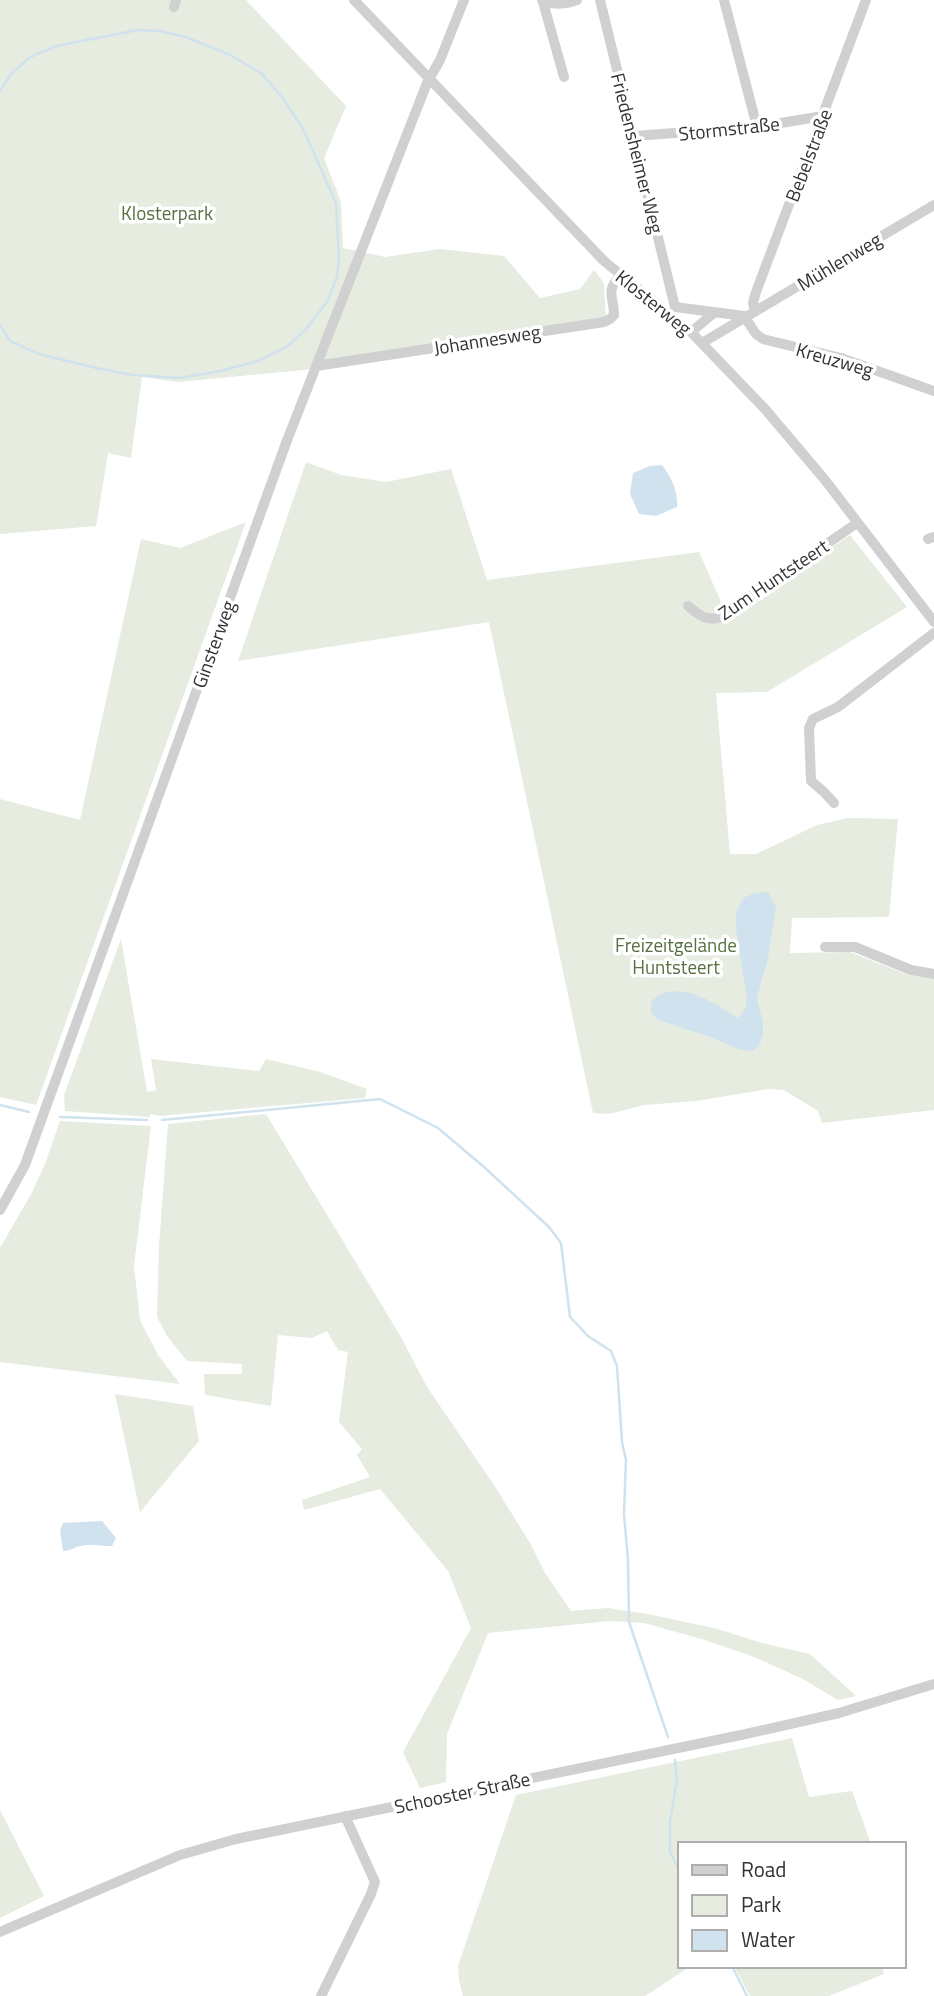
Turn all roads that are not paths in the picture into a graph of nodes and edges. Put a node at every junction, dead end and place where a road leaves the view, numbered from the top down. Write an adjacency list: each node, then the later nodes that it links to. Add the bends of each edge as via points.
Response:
1 (354, 0): 9 (street, Klosterweg)
2 (464, 0): 9 (street, Ginsterweg)
3 (577, 0): 7 (street, via 569,4)
4 (600, 0): 12 (street, Friedensheimer Weg)
5 (724, 0): 11 (street)
6 (866, 0): 10 (street, Bebelstraße)
7 (542, 1): 8 (street)
8 (565, 77)
9 (428, 78): 14 (street, Klosterweg); 21 (street, Ginsterweg)
10 (823, 116): 11 (street, Stormstraße); 16 (street, Bebelstraße, via 756,292)
11 (757, 127): 12 (street, Stormstraße)
12 (635, 136): 15 (street, Friedensheimer Weg)
13 (934, 205): 16 (street, Mühlenweg)
14 (620, 276): 15 (street, Klosterweg); 21 (street, Johannesweg, via 612,284 614,315 610,320)
15 (672, 310): 17 (street); 19 (street, Klosterweg)
16 (755, 310): 18 (street, Mühlenweg)
17 (714, 313): 18 (street); 19 (street)
18 (744, 316): 20 (street, Mühlenweg); 22 (street, Kreuzweg, via 763,339 841,358)
19 (691, 332): 20 (street, Klosterweg)
20 (702, 342): 23 (street, Klosterweg, via 788,434)
21 (316, 366): 30 (street, Ginsterweg, via 24,1165)
22 (934, 391)
23 (857, 523): 24 (street, Zum Huntsteert, via 721,617 702,617); 25 (street, Klosterweg)
24 (688, 606)
25 (934, 622)
26 (934, 633): 27 (street, via 838,707 813,719 809,728 811,781)
27 (834, 803)
28 (825, 947): 29 (street, via 855,947 911,970)
29 (934, 974)
30 (0, 1210)
31 (934, 1684): 32 (street, Schooster Straße, via 824,1716)
32 (345, 1816): 33 (street, Schooster Straße, via 180,1855); 34 (street, via 374,1882)
33 (0, 1932)
34 (321, 1996)

